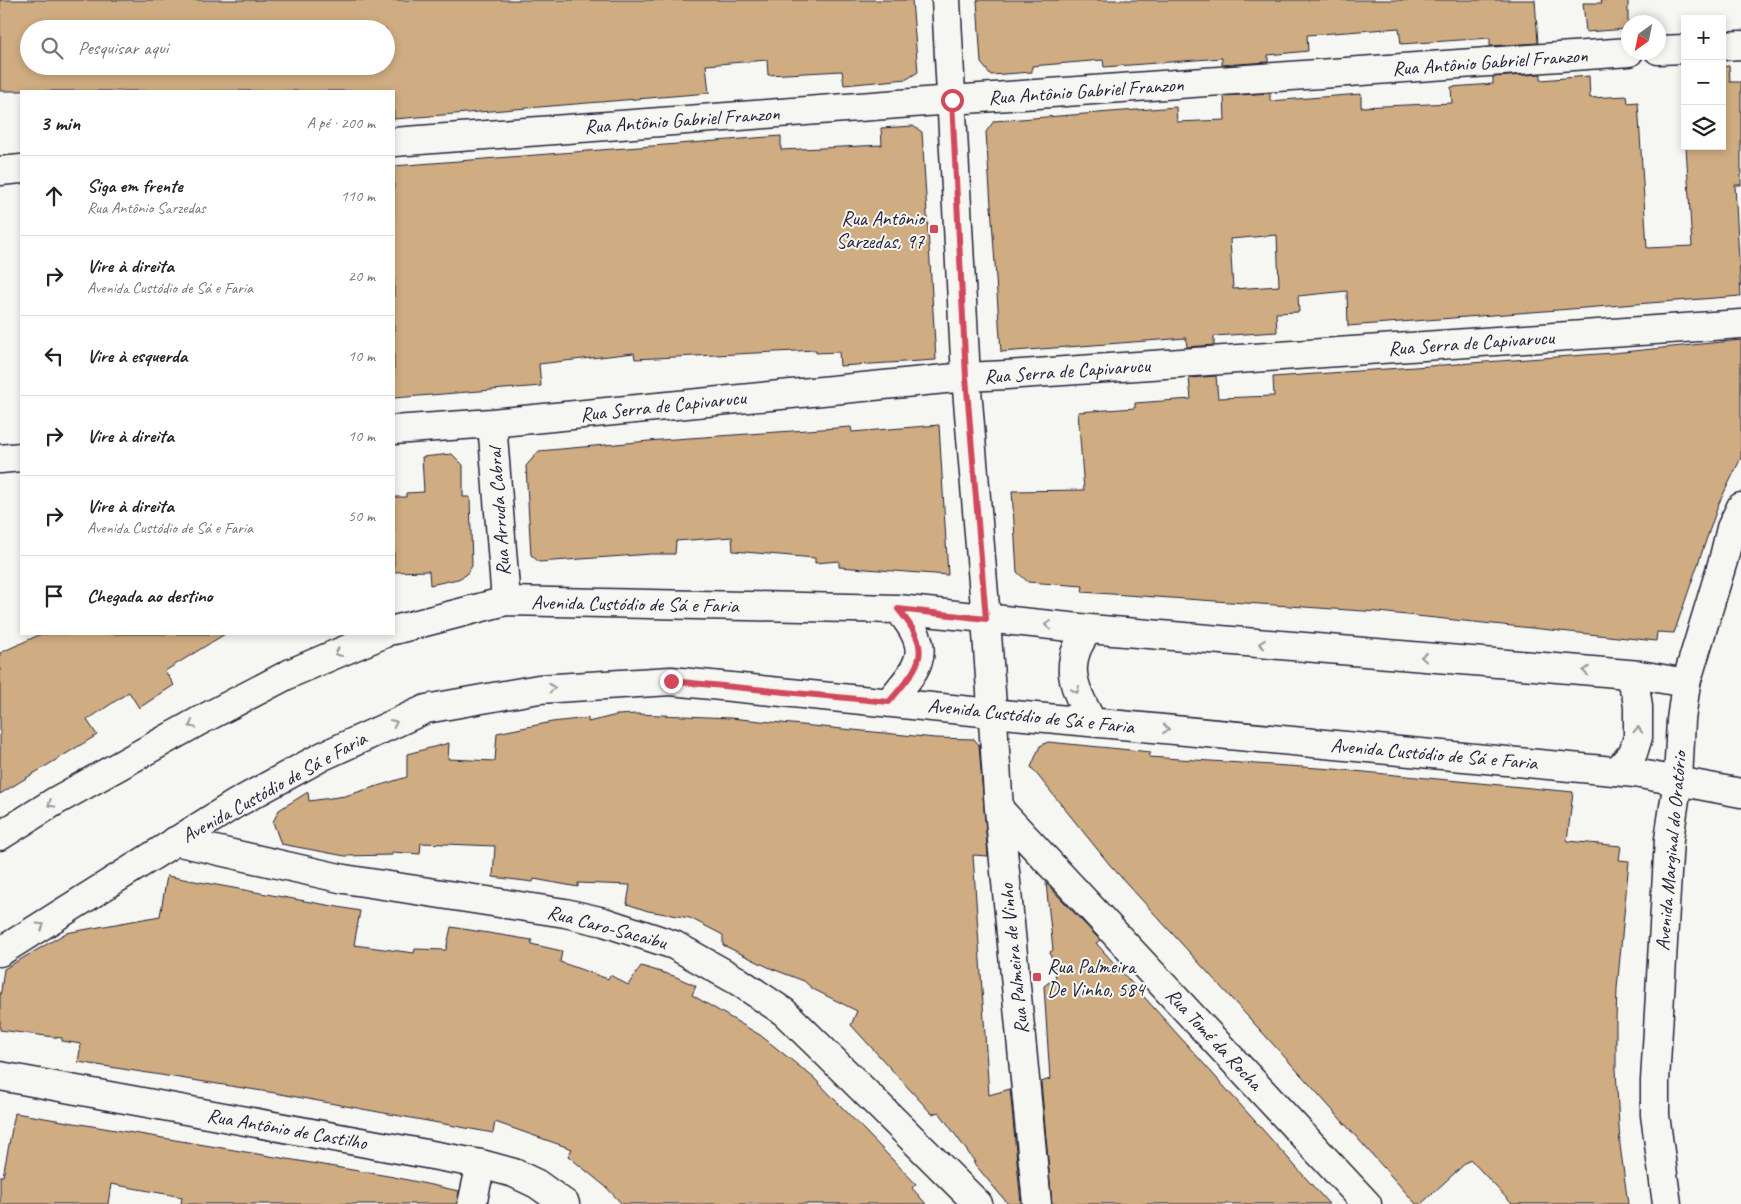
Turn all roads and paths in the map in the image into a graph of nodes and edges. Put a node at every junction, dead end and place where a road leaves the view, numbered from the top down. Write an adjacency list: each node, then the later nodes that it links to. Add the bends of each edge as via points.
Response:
1 (946, 0): 7 (street, Rua Palmeira de Vinho)
2 (1741, 45): 3 (street)
3 (1726, 46)
4 (1681, 49): 5 (street)
5 (1666, 50)
6 (1621, 53): 7 (street, Rua Antônio Gabriel Franzon)
7 (952, 100): 8 (street, Rua Antônio Gabriel Franzon); 12 (street, Rua Palmeira de Vinho)
8 (395, 142)
9 (20, 169): 10 (street)
10 (0, 171)
11 (1741, 324): 12 (street, Rua Serra de Capivarucu)
12 (966, 377): 13 (street, Rua Serra de Capivarucu); 20 (street, Rua Palmeira de Vinho)
13 (492, 423): 14 (street, Rua Serra de Capivarucu); 18 (street, Rua Arruda Cabral)
14 (395, 430)
15 (20, 457): 16 (street)
16 (0, 459)
17 (1741, 507): 25 (street, Avenida Marginal do Oratório)
18 (506, 602): 19 (street, Avenida Custódio de Sá e Faria); 22 (street, Avenida Custódio de Sá e Faria)
19 (898, 609): 20 (street, Avenida Custódio de Sá e Faria); 26 (street, via 917,636 919,657 916,669)
20 (986, 619): 21 (street, Avenida Custódio de Sá e Faria, one-way to 20); 27 (street, Rua Palmeira de Vinho)
21 (1089, 629): 24 (street, Avenida Custódio de Sá e Faria, one-way to 21); 28 (street, one-way to 28, via 1074,654 1073,681)
22 (395, 630)
23 (381, 635): 33 (street, one-way to 33, via 290,672 54,802)
24 (1627, 674): 25 (street, Avenida Custódio de Sá e Faria); 29 (street, one-way to 24, via 1633,754 1638,738 1636,692)
25 (1686, 683): 30 (street, Avenida Marginal do Oratório)
26 (889, 702): 27 (street, Avenida Custódio de Sá e Faria); 34 (street, Avenida Custódio de Sá e Faria, one-way to 26, via 323,756 426,709 539,689 671,681)
27 (992, 713): 28 (street, Avenida Custódio de Sá e Faria); 32 (street, Rua Palmeira de Vinho)
28 (1092, 722): 29 (street, Avenida Custódio de Sá e Faria, one-way to 29)
29 (1617, 771): 30 (street, Avenida Custódio de Sá e Faria)
30 (1678, 780): 31 (street, Avenida Custódio de Sá e Faria); 43 (street, Avenida Marginal do Oratório, via 1668,839 1655,1081)
31 (1741, 793)
32 (999, 809): 41 (street, Rua Palmeira de Vinho); 42 (street, Rua Tomé da Rocha)
33 (0, 836)
34 (175, 841): 35 (street, Avenida Custódio de Sá e Faria, one-way to 34); 40 (street, Rua Caro-Sacaibu, via 344,879 557,911 604,922 674,945 738,981 784,1012)
35 (0, 952)
36 (0, 1076): 37 (street, Rua Antônio de Castilho)
37 (481, 1164): 38 (street); 39 (street, Rua Antônio de Castilho, via 514,1173 537,1184)
38 (472, 1204)
39 (565, 1204)
40 (978, 1204)
41 (1037, 1204)
42 (1367, 1204)
43 (1667, 1204)

